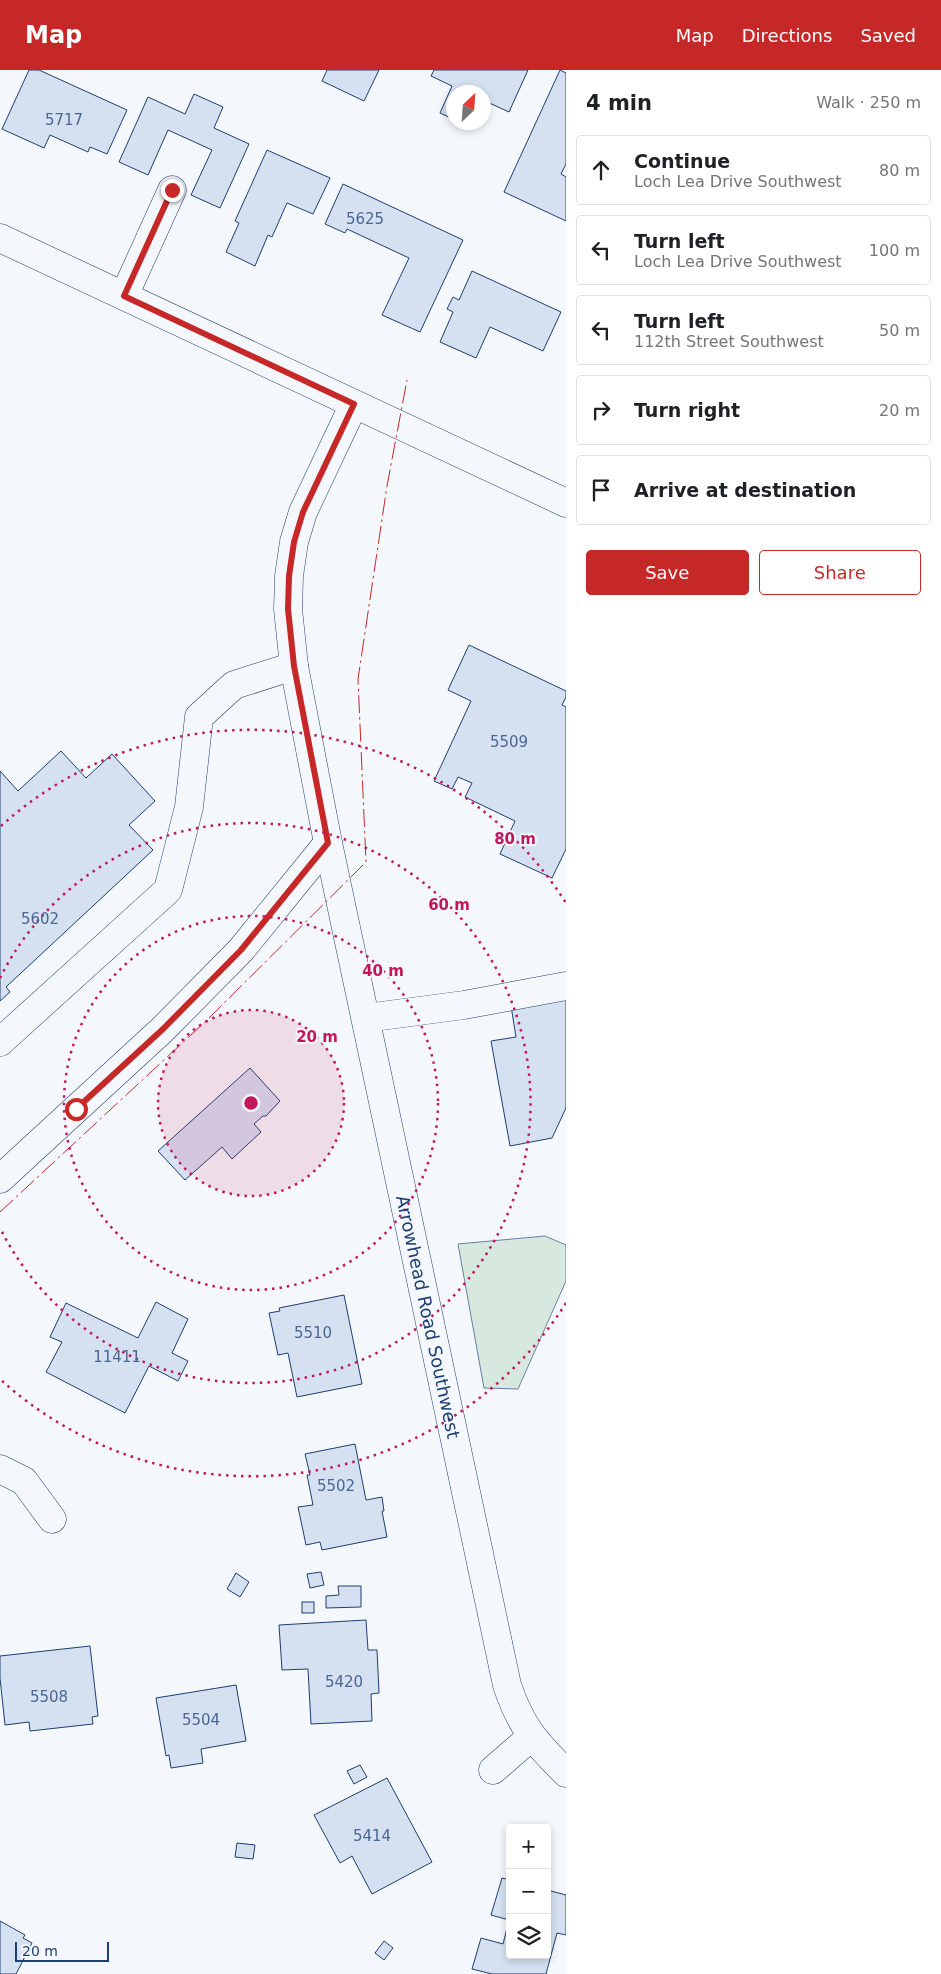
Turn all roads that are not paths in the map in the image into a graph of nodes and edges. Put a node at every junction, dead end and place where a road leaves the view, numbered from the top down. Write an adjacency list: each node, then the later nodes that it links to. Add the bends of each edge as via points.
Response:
1 (172, 190): 3 (street)
2 (0, 238): 3 (street)
3 (124, 296): 4 (street)
4 (354, 404): 5 (street); 6 (street, Arrowhead Road Southwest, via 303,512 294,542 288,609)
5 (566, 503)
6 (294, 666): 7 (street, Arrowhead Road Southwest); 10 (street, via 234,685 200,717 188,807 168,890)
7 (328, 843): 9 (street, Arrowhead Road Southwest); 11 (street, via 241,950 163,1029)
8 (566, 986): 9 (street, via 464,1005)
9 (366, 1018): 14 (street, Arrowhead Road Southwest, via 507,1685 515,1710)
10 (0, 1042)
11 (0, 1179)
12 (0, 1469): 13 (street, via 24,1481)
13 (52, 1519)
14 (531, 1737): 15 (street); 16 (street, Arrowhead Road Southwest)
15 (492, 1770)
16 (566, 1773)

